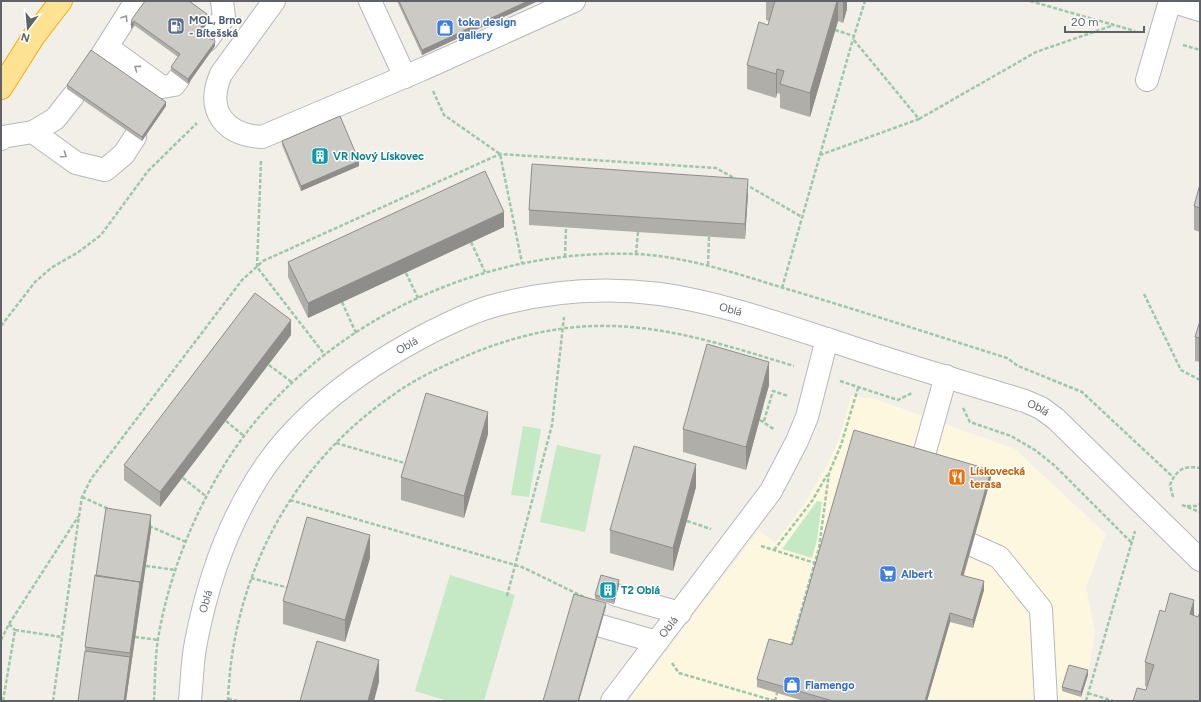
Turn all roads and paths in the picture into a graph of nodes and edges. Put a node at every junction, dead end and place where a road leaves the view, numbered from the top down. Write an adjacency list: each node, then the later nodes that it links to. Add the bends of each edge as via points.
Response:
1 (61, 1): 21 (highway, via 34,36)
2 (136, 1): 22 (street, one-way to 2, via 103,53)
3 (222, 1): 15 (street, via 224,17)
4 (274, 1): 24 (street, via 221,74 216,95)
5 (370, 1): 18 (street)
6 (865, 1): 14 (path)
7 (1030, 1): 11 (path)
8 (1171, 1): 10 (street); 19 (street)
9 (572, 2): 18 (street)
10 (1200, 10)
11 (1114, 25): 13 (path); 25 (path, via 1036,52)
12 (835, 30): 14 (path)
13 (1140, 32)
14 (854, 37): 25 (path); 31 (path)
15 (207, 40)
16 (1179, 44): 17 (path)
17 (1200, 50)
18 (405, 77): 28 (street)
19 (1147, 80)
20 (432, 87): 30 (path, via 444,115)
21 (1, 88)
22 (167, 89)
23 (74, 95): 26 (street, via 55,119)
24 (217, 108): 28 (street, via 225,123 235,132); 49 (path, via 205,116 148,172 101,235 51,268 35,282)
25 (919, 119): 31 (path)
26 (33, 132): 27 (street, one-way to 27, via 76,163 105,170 124,154); 29 (street)
27 (136, 137)
28 (262, 137): 41 (path)
29 (1, 139)
30 (500, 154): 32 (path, via 716,168); 39 (path); 41 (path, via 263,261)
31 (820, 155): 32 (path)
32 (802, 217): 44 (path)
33 (566, 227): 38 (path)
34 (638, 232): 37 (path)
35 (709, 237): 40 (path)
36 (471, 242): 43 (path)
37 (636, 254): 38 (path); 40 (path)
38 (565, 257): 39 (path)
39 (522, 263): 43 (path)
40 (708, 265): 44 (path)
41 (257, 267): 53 (path); 73 (path, via 242,280 91,479)
42 (406, 272): 47 (path)
43 (484, 272): 47 (path)
44 (782, 288): 70 (path, via 1007,358 1018,366 1082,392)
45 (565, 292): 50 (path); 52 (street, Oblá, via 615,291 660,294 704,303); 114 (street, Oblá, via 490,306 404,347 356,378 321,406 278,450 251,488 234,523 210,585 196,643)
46 (1144, 294): 57 (path, via 1181,370)
47 (418, 298): 51 (path)
48 (342, 302): 51 (path)
49 (1, 326)
50 (563, 328): 55 (path, via 625,326 659,330 693,336); 65 (path, via 501,343 443,366 393,394); 90 (path, via 552,425)
51 (356, 333): 53 (path)
52 (827, 339): 59 (street, Oblá); 83 (street, Oblá, via 807,417 797,441 771,492)
53 (325, 355): 58 (path)
54 (269, 364): 58 (path)
55 (796, 366)
56 (835, 380): 60 (path)
57 (1200, 380)
58 (293, 383): 64 (path, via 267,408)
59 (943, 385): 60 (path, via 920,388 898,400); 66 (street); 85 (path, via 960,400 970,422 1011,436 1044,456); 88 (street, Oblá, via 1025,401 1041,408 1056,419)
60 (858, 388): 69 (path, via 841,445)
61 (793, 397): 62 (path, via 773,391 764,421)
62 (760, 420)
63 (226, 421): 64 (path)
64 (244, 436): 72 (path)
65 (335, 443): 67 (path); 75 (path, via 306,476)
66 (923, 458)
67 (411, 465)
68 (1200, 468): 70 (path, via 1185,467)
69 (829, 473): 87 (path, via 812,501); 89 (path, via 819,548)
70 (1173, 477): 74 (path, via 1170,492)
71 (182, 478): 72 (path)
72 (207, 496): 84 (path)
73 (82, 498): 78 (path); 79 (path)
74 (1174, 499)
75 (290, 500): 90 (path); 93 (path, via 267,540)
76 (1200, 504): 77 (path, via 1190,507)
77 (1181, 505)
78 (117, 512)
79 (79, 516): 99 (path); 102 (path)
80 (687, 522): 83 (path)
81 (145, 524): 84 (path)
82 (1136, 528): 85 (path)
83 (737, 537): 87 (path); 98 (street, Oblá)
84 (186, 542): 92 (path)
85 (1132, 543): 109 (path)
86 (972, 545): 118 (street, via 999,557 1041,609)
87 (774, 550): 89 (path)
88 (1200, 560)
89 (814, 563): 107 (path)
90 (516, 565): 96 (path); 97 (path)
91 (146, 566): 92 (path)
92 (176, 570): 105 (path)
93 (251, 578): 94 (path); 110 (path, via 237,623)
94 (293, 589)
95 (616, 595): 98 (street)
96 (507, 596)
97 (587, 598)
98 (680, 613): 106 (street, Oblá)
99 (9, 624): 101 (path); 104 (path)
100 (601, 626): 106 (street)
101 (15, 630): 102 (path); 111 (path)
102 (62, 637): 112 (path)
103 (136, 637): 105 (path)
104 (1, 640)
105 (158, 640): 113 (path)
106 (658, 642): 116 (street, Oblá); 117 (path, via 679,673)
107 (789, 653)
108 (777, 693): 117 (path)
109 (1088, 693): 119 (path); 120 (path)
110 (228, 700): 115 (path)
111 (3, 701)
112 (53, 701)
113 (154, 701)
114 (190, 701)
115 (238, 701)
116 (612, 701)
117 (775, 701)
118 (1046, 701)
119 (1086, 701)
120 (1113, 701)

